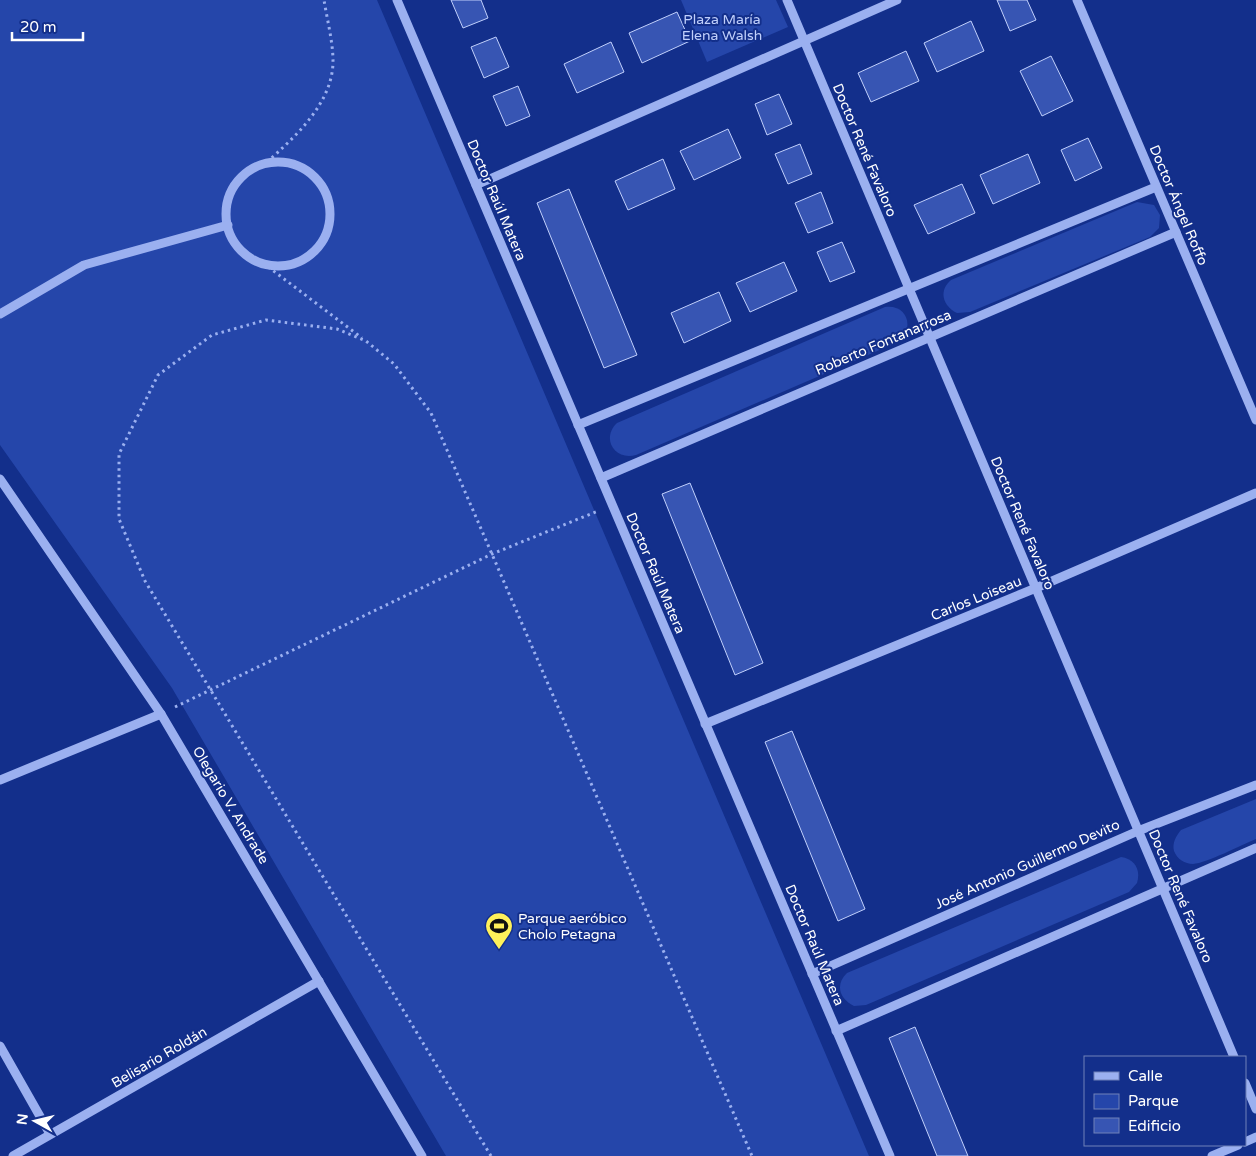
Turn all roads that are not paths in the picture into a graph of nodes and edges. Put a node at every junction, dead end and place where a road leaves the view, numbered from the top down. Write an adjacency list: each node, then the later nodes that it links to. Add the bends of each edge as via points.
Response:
1 (397, 0): 6 (street, Doctor Raúl Matera)
2 (787, 0): 5 (street, Doctor René Favaloro)
3 (897, 0): 5 (street)
4 (1077, 0): 7 (street, Doctor Ángel Roffo)
5 (804, 41): 6 (street); 10 (street, Doctor René Favaloro)
6 (476, 185): 14 (street, Doctor Raúl Matera)
7 (1156, 187): 9 (street, Doctor Ángel Roffo); 10 (street)
8 (228, 225): 8 (street, via 231,193 252,168 267,162 301,166 315,176 325,190 330,207 330,224 312,254 280,266 263,264 251,258 240,249); 11 (street, via 84,265)
9 (1176, 232): 12 (street, Roberto Fontanarrosa); 13 (street, Doctor Ángel Roffo)
10 (909, 289): 12 (street, Doctor René Favaloro); 14 (street)
11 (0, 314)
12 (930, 337): 15 (street, Roberto Fontanarrosa); 18 (street, Doctor René Favaloro)
13 (1256, 420)
14 (578, 425): 15 (street, Doctor Raúl Matera)
15 (601, 478): 20 (street, Doctor Raúl Matera)
16 (0, 480): 19 (street, Olegario V. Andrade)
17 (1256, 493): 18 (street, Carlos Loiseau)
18 (1036, 588): 20 (street, Carlos Loiseau); 23 (street, Doctor René Favaloro)
19 (161, 714): 21 (street); 27 (street, Olegario V. Andrade)
20 (705, 724): 26 (street, Doctor Raúl Matera)
21 (0, 780)
22 (1256, 785): 23 (street, José Antonio Guillermo Devito)
23 (1138, 831): 25 (street, Doctor René Favaloro); 26 (street, José Antonio Guillermo Devito)
24 (1256, 848): 25 (street)
25 (1163, 889): 28 (street); 30 (street, Doctor René Favaloro)
26 (812, 974): 28 (street, Doctor Raúl Matera)
27 (319, 982): 33 (street, Belisario Roldán); 37 (street, Olegario V. Andrade)
28 (836, 1031): 38 (street, Doctor Raúl Matera)
29 (0, 1046): 33 (street)
30 (1234, 1056)
31 (1246, 1085): 32 (street)
32 (1256, 1109)
33 (50, 1134): 35 (street, Belisario Roldán)
34 (1236, 1146): 39 (street)
35 (28, 1152): 36 (street, Belisario Roldán)
36 (13, 1156)
37 (422, 1156)
38 (890, 1156)
39 (1212, 1156)

